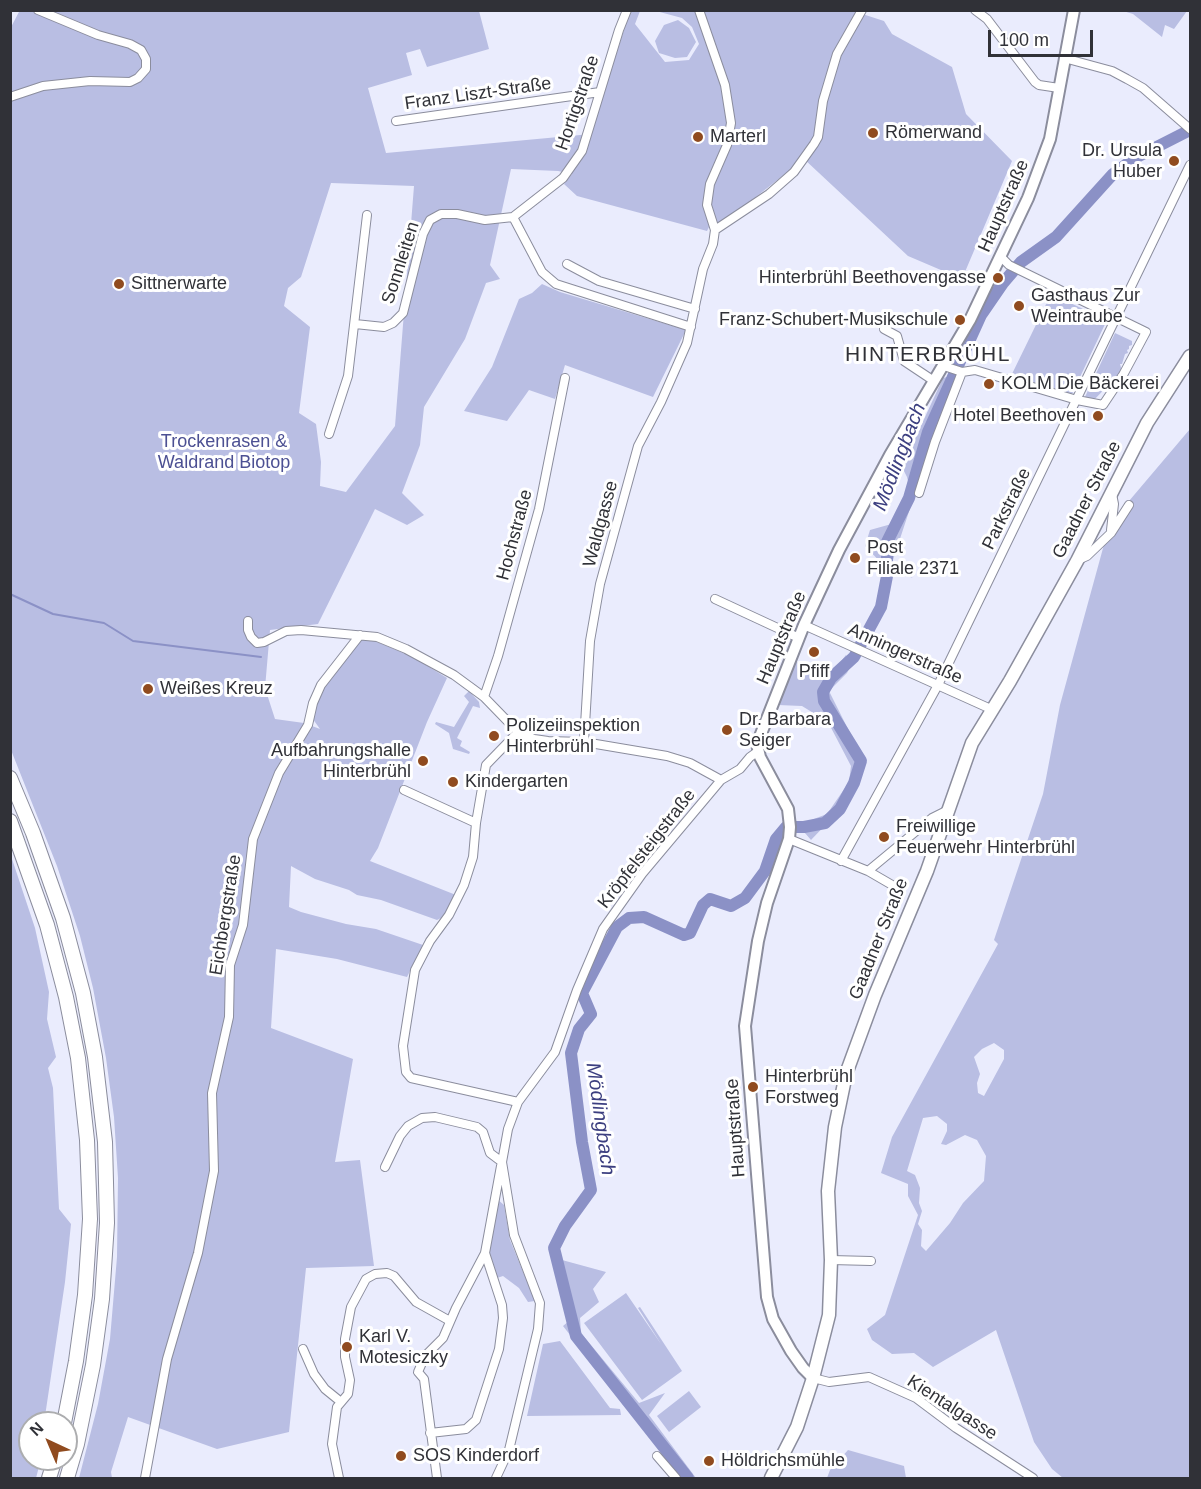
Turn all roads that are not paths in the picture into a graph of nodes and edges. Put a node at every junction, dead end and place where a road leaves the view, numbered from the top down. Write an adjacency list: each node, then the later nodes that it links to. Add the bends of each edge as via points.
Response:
1 (38, 10): 10 (street, via 141,50 146,69 130,82 43,86)
2 (627, 10): 9 (street, Hortigstraße)
3 (699, 10): 16 (street, via 725,86 731,123 727,145 710,184 707,205)
4 (862, 10): 16 (street, via 837,54 814,144 794,172 769,194)
5 (975, 10): 8 (street, via 1035,82)
6 (1074, 10): 7 (main road, Hauptstraße)
7 (1064, 58): 8 (main road, Hauptstraße); 12 (street, via 1112,71 1143,87)
8 (1059, 88): 17 (main road, Hauptstraße, via 1045,157)
9 (600, 92): 11 (street, Franz Liszt-Straße); 15 (street, Hortigstraße, via 582,151 563,178)
10 (10, 97)
11 (396, 121)
12 (1188, 127)
13 (1191, 165): 20 (street, Parkstraße)
14 (366, 215): 21 (street, Sonnleiten)
15 (513, 217): 21 (street, Sonnleiten, via 485,220 441,214 430,220 403,313 384,327); 22 (street, via 542,272 556,284)
16 (715, 230): 19 (street, Waldgasse)
17 (1000, 256): 20 (street, via 1009,265); 25 (main road, Hauptstraße)
18 (567, 264): 19 (street, via 599,281)
19 (695, 309): 22 (street, Waldgasse)
20 (1116, 318): 29 (street, Parkstraße); 29 (street, via 1146,332 1103,405)
21 (355, 324): 30 (street, Sonnleiten, via 348,376)
22 (691, 327): 45 (street, Waldgasse, via 638,446 603,575 590,640)
23 (884, 329): 28 (street, via 897,336 904,361)
24 (1191, 356): 31 (main road, Gaadner Straße, via 1147,423)
25 (946, 367): 26 (street); 28 (main road, Hauptstraße)
26 (961, 371): 29 (street, via 975,370); 32 (street)
27 (565, 378): 42 (street, Hochstraße, via 539,509)
28 (934, 381): 38 (main road, Hauptstraße, via 849,531)
29 (1077, 400): 41 (street, Parkstraße)
30 (329, 434)
31 (1111, 493): 34 (street); 35 (main road, Gaadner Straße)
32 (919, 494)
33 (1130, 505): 34 (street)
34 (1111, 533): 35 (street)
35 (1077, 561): 43 (main road, Gaadner Straße)
36 (715, 599): 40 (street)
37 (248, 621): 39 (street, via 251,638 257,643 286,631)
38 (804, 625): 40 (main road, Hauptstraße); 41 (street, Anningerstraße)
39 (360, 634): 42 (street, via 406,649 454,675); 71 (street, Eichbergstraße, via 321,685 308,725 279,773 253,839 243,925 230,965 229,1017 212,1093 214,1171 198,1253 167,1359)
40 (799, 638): 46 (main road, Hauptstraße, via 760,734)
41 (938, 685): 43 (street, Anningerstraße); 54 (street, Parkstraße)
42 (484, 697): 44 (street)
43 (993, 710): 50 (main road, Gaadner Straße, via 972,743)
44 (518, 732): 45 (street, via 534,739); 52 (street, via 486,765)
45 (584, 742): 48 (street, via 667,756)
46 (758, 752): 48 (street); 53 (main road, via 788,808)
47 (10, 778): 70 (highway, via 63,918 83,993 105,1142 107,1223 102,1299 93,1365)
48 (721, 780): 57 (street, Kröpfelsteigstraße, via 642,874 603,930 576,990 555,1052)
49 (404, 790): 52 (street)
50 (950, 809): 55 (street, via 932,818); 61 (main road, Gaadner Straße, via 875,995 840,1095 828,1191)
51 (10, 821): 67 (highway, via 47,924 66,997 78,1058 87,1140 90,1219 85,1295)
52 (476, 823): 57 (street, via 473,858 464,885 415,970 403,1046 406,1072 411,1078)
53 (790, 832): 54 (street); 65 (main road, Hauptstraße, via 758,941 745,1026 767,1297 773,1319 791,1351)
54 (841, 861): 55 (street)
55 (868, 871): 56 (street)
56 (898, 889)
57 (518, 1102): 58 (street, Kröpfelsteigstraße)
58 (502, 1162): 59 (street, via 490,1153 483,1132 477,1127 435,1117 422,1118 408,1126); 60 (street); 74 (street, Kröpfelsteigstraße, via 514,1234 540,1303 509,1450)
59 (385, 1167)
60 (485, 1254): 63 (street); 68 (street, via 500,1296 503,1318 499,1349 476,1420 466,1429)
61 (831, 1260): 62 (street); 65 (main road, Gaadner Straße, via 829,1315)
62 (868, 1261)
63 (450, 1321): 66 (street, via 416,1302 394,1276 375,1274 366,1279 351,1307 345,1339 350,1380 348,1394); 68 (street, via 443,1338 425,1356 418,1372 424,1379)
64 (303, 1349): 66 (street, via 314,1374)
65 (813, 1378): 76 (main road, Gaadner Straße, via 797,1427); 77 (street, Kientalgasse, via 829,1382 869,1377 916,1398)
66 (341, 1402): 72 (street, via 332,1444)
67 (66, 1411)
68 (430, 1433): 73 (street)
69 (657, 1456): 75 (street)
70 (67, 1479)
71 (145, 1479)
72 (339, 1479)
73 (437, 1479)
74 (496, 1479)
75 (676, 1479)
76 (771, 1479)
77 (1033, 1479)

